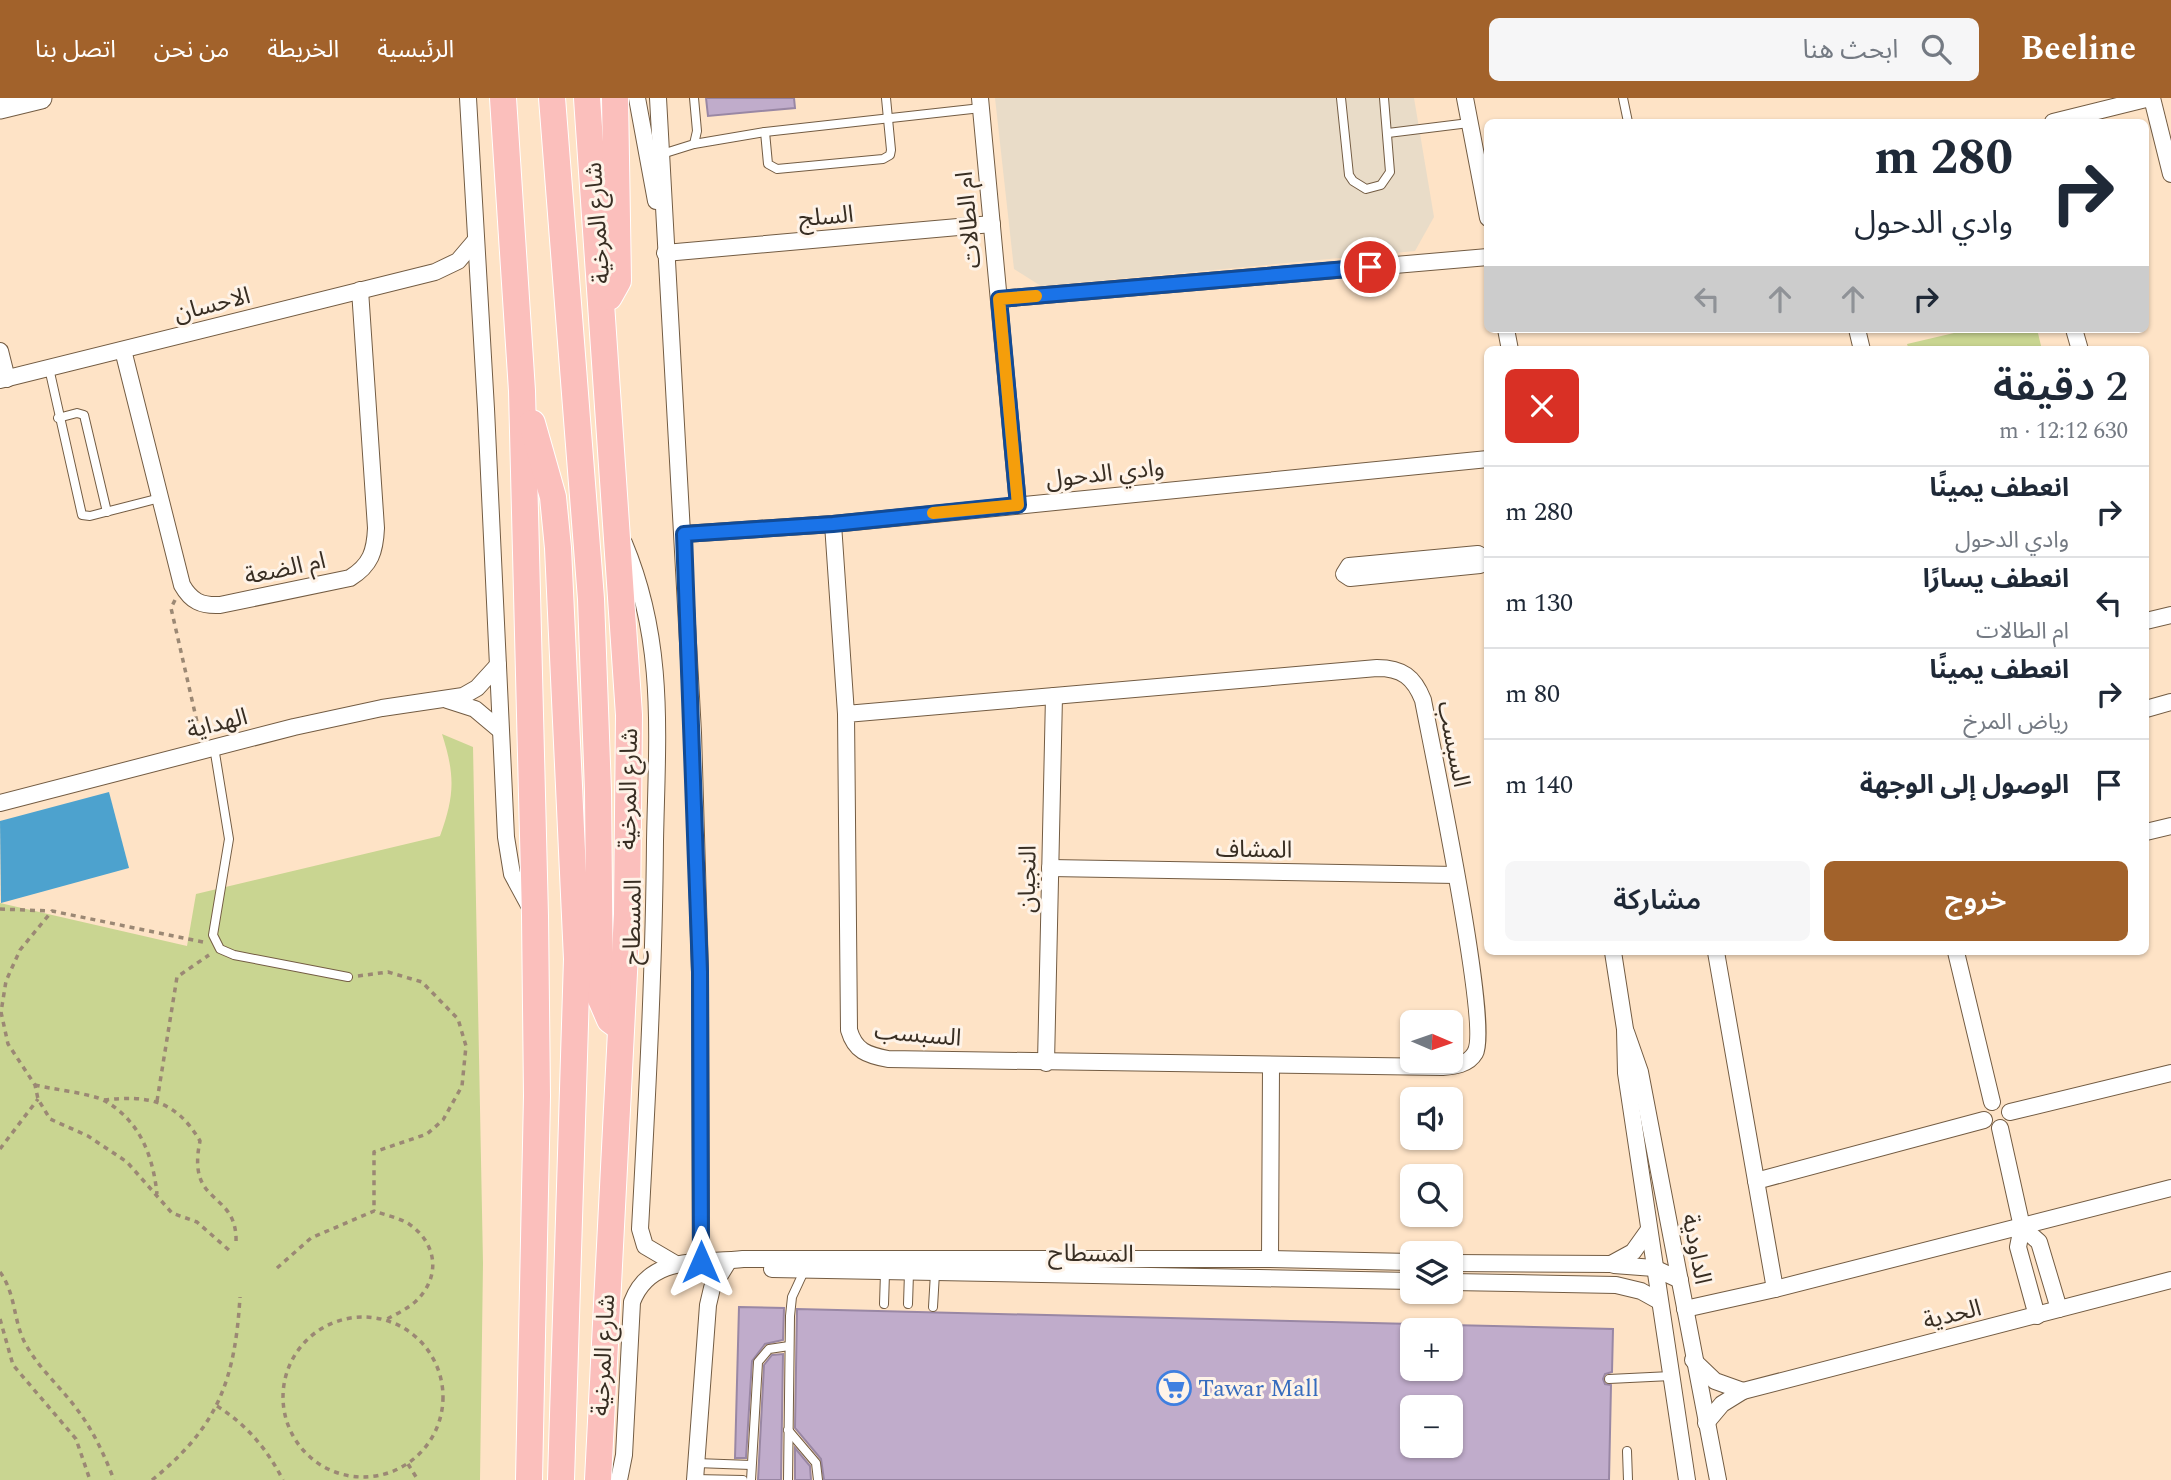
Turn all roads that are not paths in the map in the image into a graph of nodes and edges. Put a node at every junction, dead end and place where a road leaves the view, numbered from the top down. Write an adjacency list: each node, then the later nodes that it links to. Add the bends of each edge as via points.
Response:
1 (41, 98): 17 (street)
2 (468, 98): 30 (street)
3 (503, 98): 42 (highway)
4 (552, 98): 73 (highway, via 591,612 600,997 603,1010)
5 (587, 98): 37 (highway, شارع المرخية)
6 (615, 98): 37 (highway, via 618,281)
7 (637, 98): 28 (street, via 659,216)
8 (658, 98): 25 (street)
9 (694, 98): 24 (lane)
10 (886, 98): 18 (lane)
11 (1341, 98): 23 (lane, via 1349,175 1359,186 1374,188 1387,179)
12 (1384, 98): 23 (lane)
13 (1465, 98): 21 (street)
14 (1623, 98): 19 (lane)
15 (2151, 98): 20 (street); 26 (street)
16 (980, 103): 18 (lane); 29 (street, ام الطالات)
17 (0, 108)
18 (888, 118): 22 (lane); 22 (lane, via 891,150 883,159 777,169 768,164)
19 (1627, 119)
20 (2065, 119)
21 (1469, 123): 23 (lane); 27 (street)
22 (765, 131): 24 (lane)
23 (1388, 133)
24 (694, 144): 25 (lane)
25 (662, 154): 28 (street)
26 (2171, 174)
27 (1484, 198)
28 (664, 222): 31 (street)
29 (992, 223): 31 (street, السلج); 36 (street, ام الطالات)
30 (475, 241): 33 (street, الاحسان, via 458,261); 34 (street)
31 (665, 253): 50 (street)
32 (1484, 257): 36 (street)
33 (435, 272): 34 (street, الاحسان); 35 (street, الاحسان)
34 (477, 284): 55 (street)
35 (360, 290): 38 (street, الاحسان); 45 (street, ام الضعة, via 376,528 372,558 362,570 350,578 207,606 195,601 182,585)
36 (999, 299): 46 (street, ام الطالات)
37 (603, 303): 49 (highway, شارع المرخية)
38 (123, 349): 40 (street, الاحسان); 45 (street)
39 (0, 351): 41 (street)
40 (49, 368): 41 (street, الاحسان); 43 (lane)
41 (4, 379)
42 (522, 391): 68 (highway); 121 (highway, via 553,497 558,548 577,959)
43 (58, 418): 47 (lane, via 82,514); 47 (lane, via 84,415)
44 (1484, 459): 46 (street, وادي الدحول)
45 (160, 498): 47 (lane)
46 (1018, 505): 48 (street, وادي الدحول)
47 (107, 512)
48 (833, 524): 50 (street, وادي الدحول); 60 (street, السبسب)
49 (617, 528): 73 (highway, شارع المرخية, via 629,715); 90 (street, المسطاح, via 651,628 657,698 654,973 640,1229 645,1246)
50 (684, 534): 87 (street, via 700,972)
51 (1484, 557): 52 (street, via 1478,554)
52 (1418, 565)
53 (2171, 615): 54 (street)
54 (2149, 620)
55 (498, 665): 57 (street, الهداية, via 477,688); 61 (street)
56 (1054, 695): 60 (street, السبسب); 66 (street, النجيان); 67 (street, السبسب, via 1393,668 1408,675 1423,700)
57 (447, 700): 61 (street, الهداية, via 475,709); 62 (street, الهداية, via 382,708)
58 (2171, 702): 59 (street)
59 (2149, 708)
60 (846, 714): 75 (street, السبسب, via 849,1030 853,1044 862,1052 888,1059)
61 (500, 730): 68 (street, via 508,859 517,888)
62 (209, 748): 63 (street, الهداية); 72 (lane, via 229,839 214,920 217,946 234,955)
63 (0, 803)
64 (2171, 826): 65 (street)
65 (2149, 831)
66 (1050, 868): 67 (street, المشاف); 75 (street, النجيان)
67 (1456, 875): 76 (street, السبسب, via 1480,1027 1476,1053 1468,1061 1442,1067)
68 (535, 916): 120 (highway, via 537,1096)
69 (1613, 955): 74 (street, الداودية)
70 (1717, 955): 82 (street)
71 (1957, 955): 78 (street)
72 (348, 977)
73 (621, 1028): 122 (highway, شارع المرخية)
74 (1625, 1030): 85 (street, الداودية, via 1623,1052); 98 (street, الداودية, via 1640,1072)
75 (1046, 1063): 76 (street, السبسب)
76 (1271, 1066): 86 (street)
77 (2171, 1073): 79 (street)
78 (1992, 1102): 79 (street, via 2006,1104); 80 (street, via 1984,1111)
79 (2010, 1112): 81 (street, via 2008,1122)
80 (1984, 1120): 81 (street); 82 (street)
81 (2000, 1128): 84 (street)
82 (1756, 1181): 102 (street)
83 (2171, 1188): 84 (street)
84 (2022, 1227): 102 (street); 108 (street, via 2039,1242); 109 (street, via 2018,1247)
85 (1648, 1231): 92 (street, via 1633,1252); 94 (street, الداودية)
86 (1270, 1259): 89 (street, المسطاح); 93 (street, المسطاح)
87 (701, 1262): 88 (street, المسطاح); 90 (street, المسطاح)
88 (729, 1262): 93 (street, المسطاح, via 743,1267); 119 (street, via 712,1288 708,1305)
89 (1400, 1262)
90 (674, 1263): 123 (street, المسطاح, via 648,1276 632,1302)
91 (1463, 1263): 92 (street)
92 (1611, 1264): 94 (street)
93 (806, 1265): 95 (street, المسطاح); 110 (lane, via 792,1297)
94 (1654, 1268): 98 (street); 103 (street, الداودية)
95 (885, 1273): 96 (street, المسطاح); 104 (lane)
96 (909, 1273): 97 (street, المسطاح); 105 (lane)
97 (935, 1273): 100 (street, المسطاح); 106 (lane)
98 (1680, 1280): 107 (street, الداودية)
99 (2171, 1280): 108 (street, الحدية)
100 (1400, 1281)
101 (1463, 1282): 103 (street, via 1616,1285)
102 (1775, 1289): 107 (street)
103 (1660, 1301): 112 (street, الداودية)
104 (884, 1304)
105 (908, 1304)
106 (933, 1307)
107 (1685, 1308): 111 (street, الداودية)
108 (2059, 1309): 109 (street, الحدية)
109 (2037, 1315): 114 (street, الحدية)
110 (789, 1346): 116 (lane); 118 (lane, via 769,1349 758,1362)
111 (1693, 1360): 114 (street, via 1715,1381); 115 (street, الداودية)
112 (1671, 1376): 113 (lane); 129 (street, الداودية)
113 (1609, 1379)
114 (1743, 1391): 115 (street, الحدية, via 1722,1404)
115 (1706, 1423): 130 (street, الداودية)
116 (788, 1430): 126 (lane); 127 (lane, via 811,1454)
117 (1627, 1451): 128 (lane)
118 (751, 1465): 119 (lane); 125 (lane)
119 (695, 1474): 124 (lane)
120 (529, 1480)
121 (561, 1480)
122 (598, 1480)
123 (619, 1480)
124 (743, 1480)
125 (751, 1480)
126 (788, 1480)
127 (818, 1480)
128 (1628, 1480)
129 (1687, 1480)
130 (1718, 1480)

